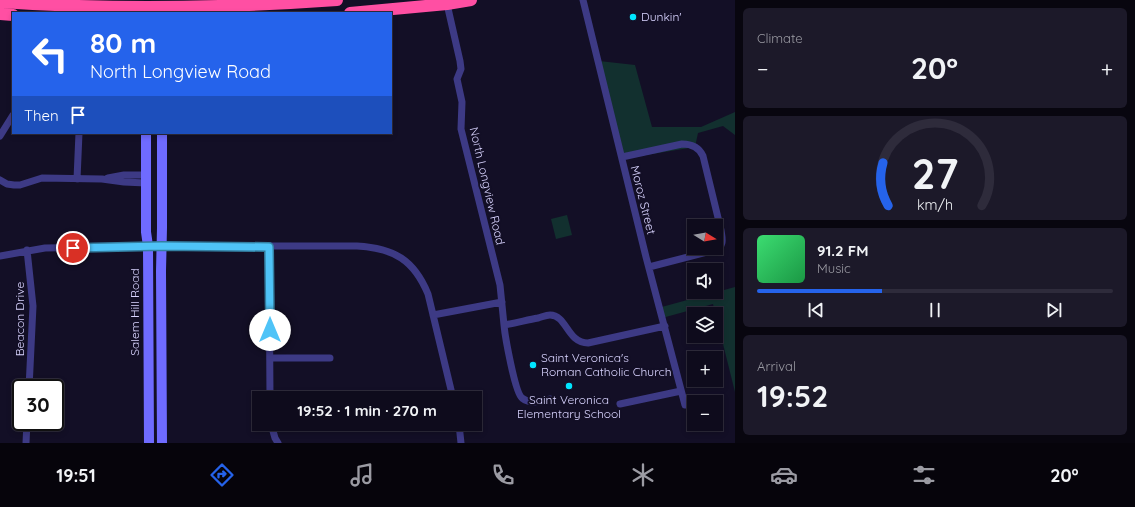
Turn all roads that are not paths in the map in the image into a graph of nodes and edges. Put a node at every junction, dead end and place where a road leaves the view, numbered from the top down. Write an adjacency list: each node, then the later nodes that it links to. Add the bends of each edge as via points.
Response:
1 (337, 0): 7 (highway, via 240,6)
2 (471, 0): 5 (highway)
3 (583, 0): 16 (street, Moroz Street)
4 (0, 2): 6 (highway)
5 (447, 4): 8 (highway); 27 (street, North Longview Road, via 460,61 457,79 462,102 461,129)
6 (138, 7): 7 (highway)
7 (153, 7)
8 (361, 12)
9 (0, 14): 10 (highway)
10 (12, 15)
11 (12, 117): 15 (street)
12 (79, 134): 18 (street)
13 (146, 134): 19 (street, Salem Hill Road)
14 (162, 134): 17 (street)
15 (0, 136)
16 (622, 157): 26 (street, Moroz Street); 26 (street, via 682,144 697,148 703,156 723,239 722,245 715,250)
17 (163, 170): 19 (street); 22 (street)
18 (77, 178): 19 (street, via 102,179 124,174); 20 (street, via 42,178 18,185)
19 (146, 179): 21 (street, Salem Hill Road)
20 (0, 180)
21 (148, 246): 22 (street); 24 (street); 44 (street, Salem Hill Road)
22 (161, 246): 23 (street); 45 (street)
23 (269, 247): 28 (street, via 357,246 378,248 388,252 406,262 419,276 428,294); 31 (street)
24 (27, 250): 25 (street); 33 (street, Beacon Drive, via 33,312)
25 (0, 256)
26 (649, 267): 30 (street, Moroz Street)
27 (502, 302): 28 (street); 29 (street, North Longview Road)
28 (433, 315): 35 (street)
29 (504, 325): 30 (street, via 551,315 563,321 576,340 584,343); 37 (street, North Longview Road, via 508,353 520,397 537,402)
30 (665, 326): 36 (street, Moroz Street)
31 (270, 358): 32 (street); 34 (street)
32 (330, 358)
33 (29, 379)
34 (270, 391)
35 (451, 391)
36 (681, 391): 38 (street); 39 (street, Moroz Street)
37 (550, 399)
38 (620, 404)
39 (685, 404)
40 (27, 431): 43 (street)
41 (273, 431): 46 (street)
42 (460, 431): 47 (street)
43 (26, 443)
44 (149, 443)
45 (162, 443)
46 (278, 443)
47 (461, 443)

